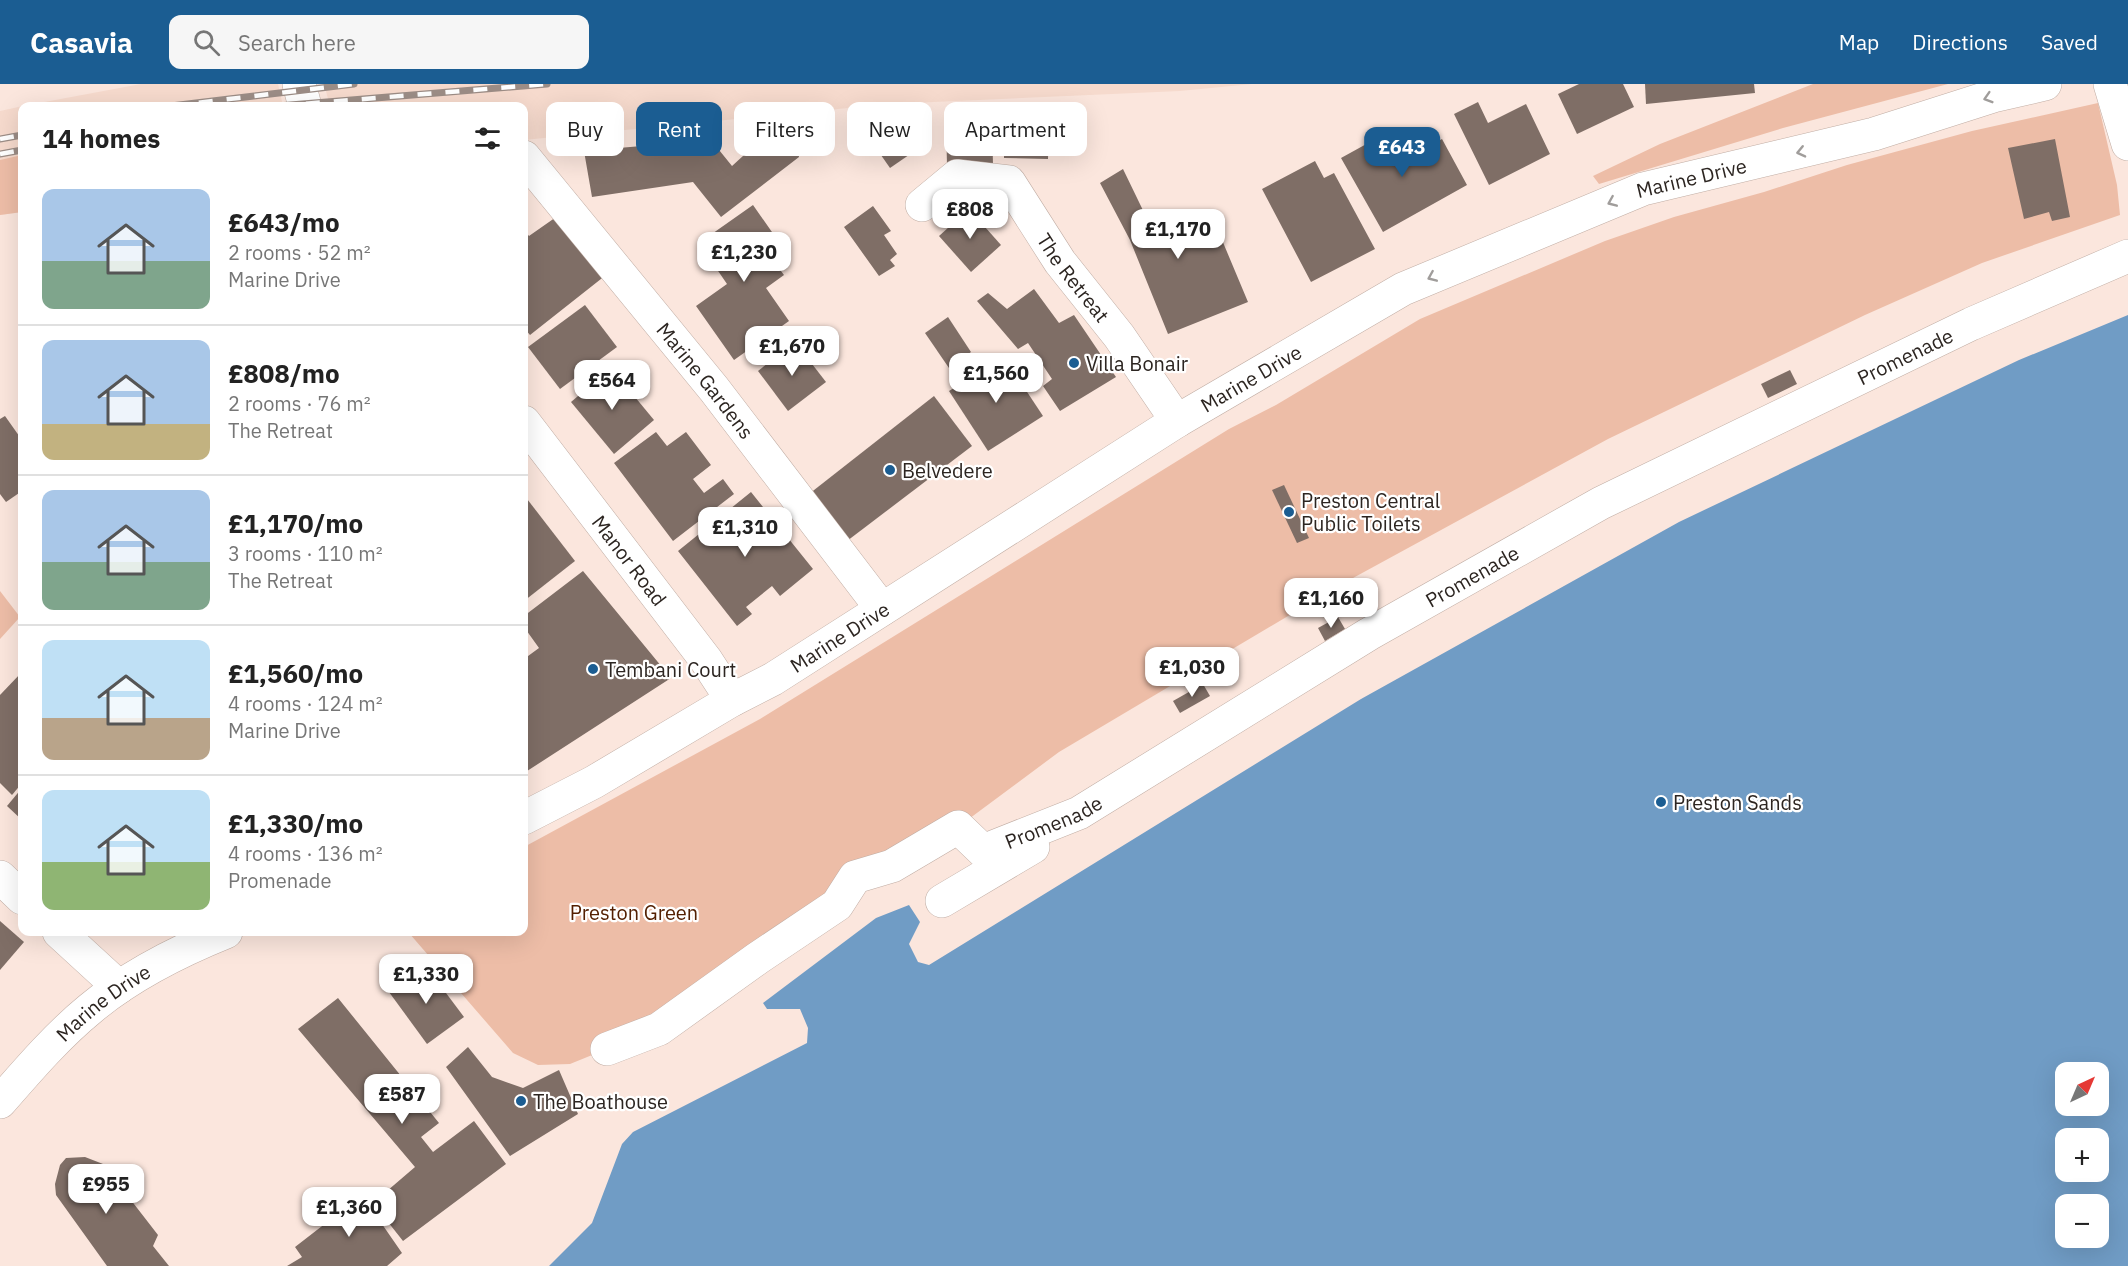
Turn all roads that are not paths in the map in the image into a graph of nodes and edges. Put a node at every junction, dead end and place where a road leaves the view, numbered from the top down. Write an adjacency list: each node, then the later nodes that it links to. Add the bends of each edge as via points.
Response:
1 (299, 84): 4 (street)
2 (2045, 84): 9 (street, Marine Drive, one-way to 9, via 1874,134 1643,189 1403,289)
3 (2110, 84): 5 (street)
4 (304, 102)
5 (2128, 144)
6 (528, 162): 11 (street, Marine Gardens, via 714,389)
7 (922, 205): 9 (street, The Retreat, via 957,176 1009,182 1060,262 1119,336)
8 (2128, 256): 14 (street, Promenade, via 1971,324 1601,503 1369,634 1079,813)
9 (1177, 421): 11 (street, Marine Drive)
10 (528, 428): 12 (street, Manor Road, via 706,660)
11 (882, 609): 12 (street, Marine Drive, via 773,680)
12 (732, 700): 13 (street, Marine Drive, via 594,782)
13 (528, 816)
14 (1038, 830): 17 (street, via 1032,850); 21 (street, Promenade, via 982,851 958,827 892,866 855,877 837,905 659,1029)
15 (0, 877): 16 (street)
16 (18, 894)
17 (942, 901)
18 (63, 936): 20 (street)
19 (218, 936): 20 (street, Marine Drive)
20 (119, 987): 22 (street, Marine Drive, via 42,1054)
21 (607, 1049)
22 (0, 1102)

